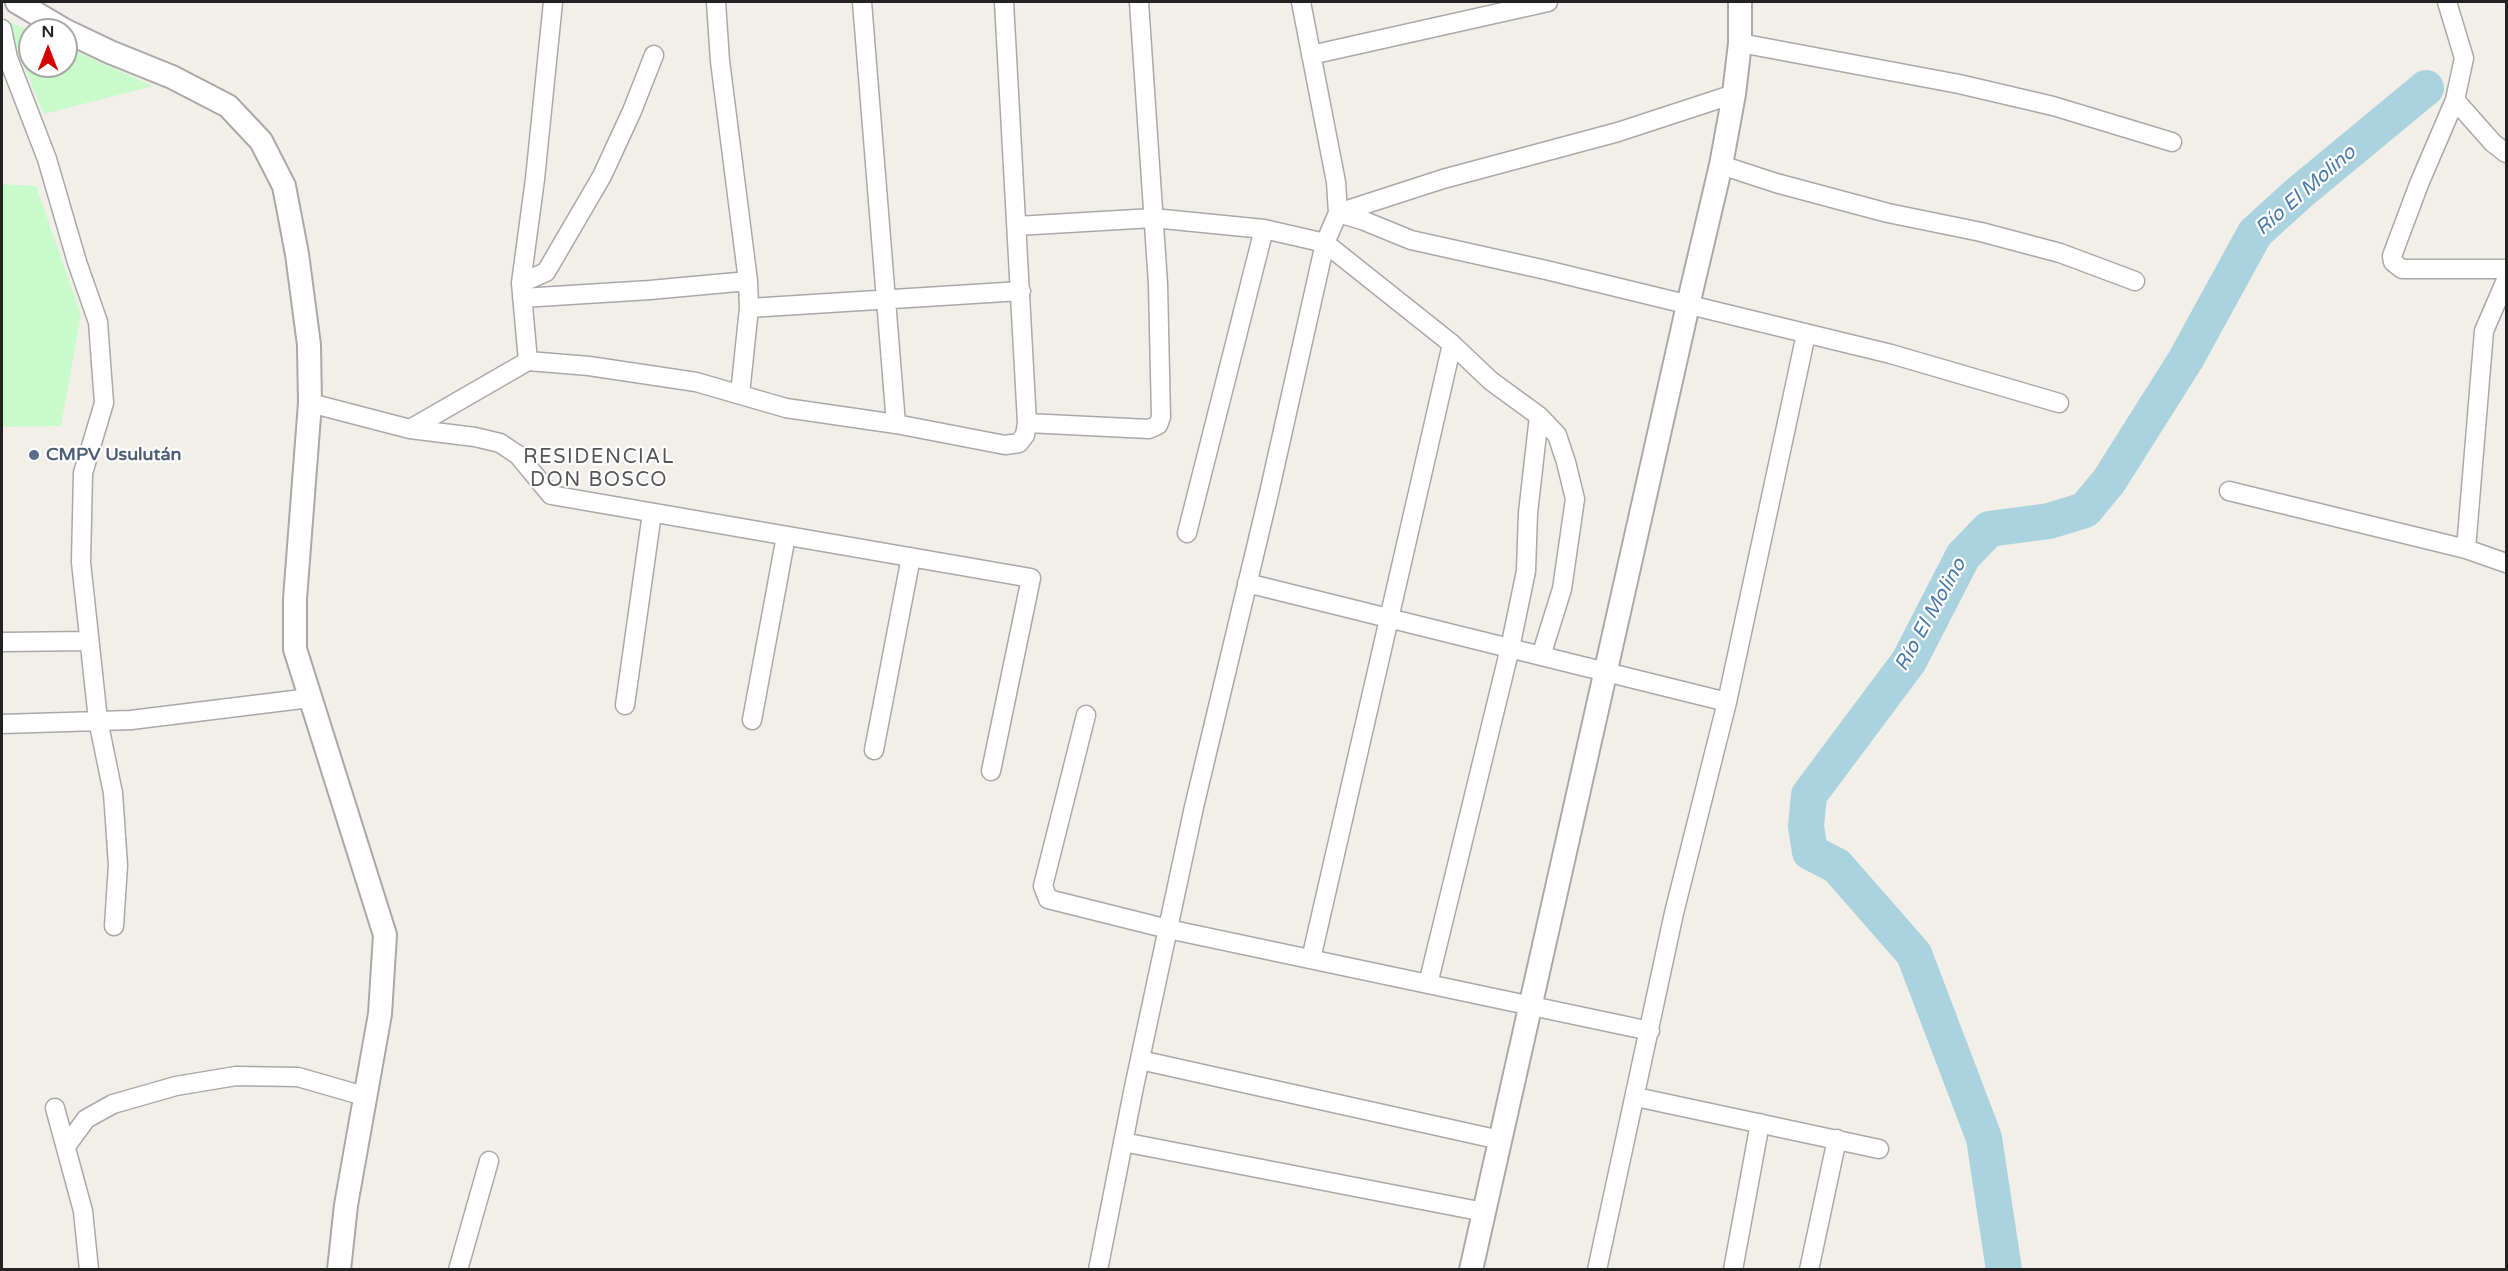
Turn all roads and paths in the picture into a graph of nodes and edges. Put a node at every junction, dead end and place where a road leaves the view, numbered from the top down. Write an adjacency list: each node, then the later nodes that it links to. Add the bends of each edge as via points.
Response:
1 (17, 2): 11 (street)
2 (553, 2): 31 (street)
3 (716, 2): 29 (street)
4 (862, 2): 33 (street)
5 (1004, 2): 24 (street)
6 (1139, 2): 23 (street)
7 (1301, 2): 16 (street)
8 (1548, 2): 16 (street)
9 (1740, 2): 14 (street)
10 (2447, 2): 18 (street, via 2464,58)
11 (43, 18)
12 (2, 30): 55 (street, via 8,58 47,159 98,322 104,402 83,473 81,562)
13 (78, 37): 41 (street, via 228,106 261,141 284,186 297,254 309,345)
14 (1740, 43): 17 (street); 19 (street, via 1959,84 2053,106)
15 (654, 55): 31 (street, via 602,176 546,272)
16 (1311, 55): 22 (street, via 1336,182)
17 (1734, 94): 21 (street); 22 (street, via 1618,132 1443,179)
18 (2455, 100): 20 (street); 27 (street, via 2392,250 2393,262 2402,269)
19 (2172, 142)
20 (2506, 153)
21 (1721, 165): 30 (street, via 1888,213 2060,253); 34 (street)
22 (1338, 213): 26 (street); 34 (street, via 1411,240)
23 (1153, 218): 24 (street); 25 (street); 43 (street, via 1158,285 1158,425 1149,429)
24 (1017, 226): 32 (street)
25 (1264, 229): 26 (street); 48 (street)
26 (1325, 243): 37 (street); 53 (street)
27 (2506, 269)
28 (2506, 280): 50 (street, via 2484,332)
29 (748, 281): 31 (street, via 650,290); 35 (street)
30 (2135, 281)
31 (521, 291): 38 (street)
32 (1021, 291): 33 (street); 43 (street)
33 (886, 300): 35 (street); 44 (street)
34 (1688, 305): 36 (street); 59 (street)
35 (749, 308): 39 (street)
36 (1806, 334): 40 (street); 61 (street)
37 (1452, 344): 42 (street, via 1491,381); 54 (street)
38 (528, 361): 39 (street, via 696,382); 45 (street)
39 (740, 394): 44 (street, via 786,408)
40 (2059, 402)
41 (310, 403): 45 (street); 60 (street, via 295,649)
42 (1539, 416): 57 (street, via 1526,571); 58 (street, via 1557,435 1575,499 1562,589)
43 (1027, 423): 44 (street, via 1019,443 1005,445)
44 (896, 424)
45 (410, 429): 47 (street, via 500,443 518,455 551,495)
46 (2229, 491): 50 (street)
47 (652, 513): 49 (street); 62 (street)
48 (1187, 533)
49 (786, 536): 51 (street); 65 (street)
50 (2466, 549): 52 (street)
51 (911, 557): 67 (street); 68 (street, via 1031,578)
52 (2506, 563)
53 (1247, 584): 54 (street); 70 (street)
54 (1389, 618): 57 (street); 71 (street)
55 (89, 640): 56 (street); 64 (street)
56 (2, 642)
57 (1510, 648): 58 (street); 72 (street)
58 (1541, 656): 59 (street)
59 (1605, 672): 61 (street); 73 (street)
60 (310, 698): 64 (street, via 131,720); 76 (street, via 385,935 380,1014)
61 (1727, 702): 74 (street, via 1674,912)
62 (625, 705)
63 (1086, 715): 70 (street, via 1043,886 1048,899)
64 (98, 720): 66 (street); 69 (street, via 112,792 118,865)
65 (752, 720)
66 (2, 724)
67 (874, 750)
68 (991, 771)
69 (114, 926)
70 (1168, 929): 71 (street); 75 (street)
71 (1311, 959): 72 (street)
72 (1428, 984): 73 (street)
73 (1530, 1005): 74 (street); 81 (street)
74 (1650, 1031): 77 (street)
75 (1140, 1060): 81 (street); 82 (street)
76 (364, 1096): 83 (street, via 298,1077 236,1076 113,1104 86,1119); 88 (street)
77 (1636, 1097): 79 (street); 92 (street)
78 (55, 1107): 83 (street)
79 (1761, 1124): 80 (street); 93 (street)
80 (1837, 1139): 84 (street); 94 (street)
81 (1500, 1140): 86 (street)
82 (1123, 1142): 86 (street); 90 (street)
83 (67, 1145): 87 (street, via 83,1210)
84 (1879, 1149)
85 (489, 1161): 89 (street)
86 (1484, 1212): 91 (street)
87 (89, 1269)
88 (339, 1269)
89 (458, 1269)
90 (1098, 1269)
91 (1471, 1269)
92 (1598, 1269)
93 (1733, 1269)
94 (1809, 1269)

